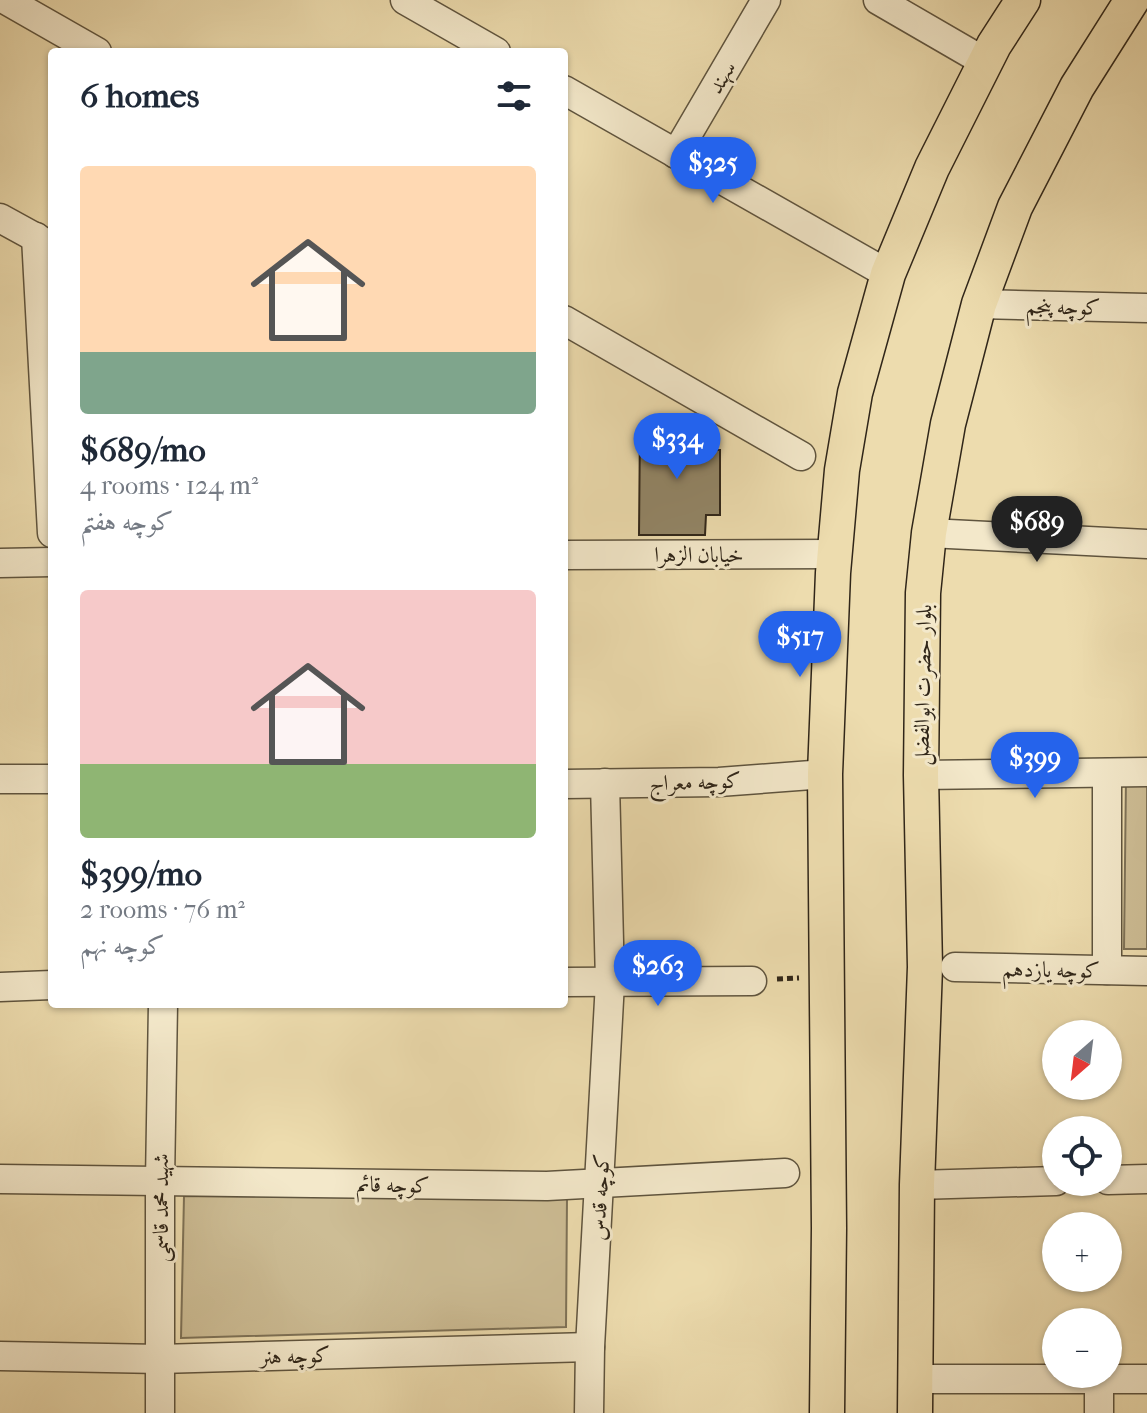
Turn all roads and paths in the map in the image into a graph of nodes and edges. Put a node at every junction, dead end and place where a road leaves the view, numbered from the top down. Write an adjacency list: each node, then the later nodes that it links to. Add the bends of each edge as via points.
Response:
1 (6, 0): 7 (street)
2 (405, 0): 8 (street)
3 (766, 0): 11 (street, سهند)
4 (878, 0): 9 (street)
5 (1023, 0): 9 (main road)
6 (1132, 0): 15 (main road, بلوار حضرت ابوالفضل, via 1077,87 1015,207)
7 (90, 48)
8 (484, 48)
9 (985, 62): 14 (main road, via 932,168)
10 (568, 92): 11 (street)
11 (676, 154): 14 (street)
12 (0, 218): 13 (street)
13 (44, 242): 18 (street)
14 (888, 274): 22 (main road, via 855,393)
15 (979, 304): 16 (street, کوچه پنجم); 20 (main road, بلوار حضرت ابوالفضل, via 948,424)
16 (1147, 308)
17 (568, 322): 19 (street)
18 (48, 388)
19 (801, 456)
20 (929, 533): 21 (street); 29 (main road, بلوار حضرت ابوالفضل, via 923,593)
21 (1147, 544)
22 (835, 554): 23 (street, خیابان الزهرا); 28 (main road)
23 (568, 555)
24 (48, 562): 25 (street)
25 (0, 563)
26 (1147, 772): 27 (street)
27 (1107, 773): 29 (street); 35 (street)
28 (825, 774): 32 (street, کوچه معراج); 37 (main road)
29 (921, 775): 51 (main road, بلوار حضرت ابوالفضل, via 925,967)
30 (0, 779): 31 (street)
31 (48, 779)
32 (605, 783): 33 (street, کوچه معراج); 40 (street, کوچه قدس)
33 (568, 784)
34 (955, 967): 35 (street, کوچه یازدهم)
35 (1107, 970): 36 (street, کوچه یازدهم)
36 (1147, 971)
37 (827, 976): 38 (path); 62 (main road)
38 (752, 981): 40 (street)
39 (568, 982): 40 (street)
40 (610, 982): 50 (street, کوچه قدس)
41 (48, 985): 42 (street)
42 (0, 987)
43 (163, 1008): 48 (street, شهید محمد قاسمی)
44 (785, 1173): 50 (street, کوچه قائم)
45 (0, 1179): 48 (street, کوچه قائم)
46 (1147, 1179): 47 (street)
47 (1122, 1180)
48 (160, 1181): 50 (street, کوچه قائم); 54 (street, شهید محمد قاسمی)
49 (1042, 1181): 51 (street)
50 (600, 1183): 52 (street, کوچه قدس)
51 (917, 1185): 55 (main road, بلوار حضرت ابوالفضل)
52 (590, 1347): 54 (street, کوچه هنر); 61 (street, کوچه قدس)
53 (0, 1356): 54 (street, کوچه هنر)
54 (160, 1359): 60 (street, شهید محمد قاسمی)
55 (915, 1379): 56 (street); 63 (main road, بلوار حضرت ابوالفضل)
56 (1042, 1379)
57 (1122, 1379): 58 (street)
58 (1147, 1379)
59 (1099, 1388): 64 (street)
60 (160, 1413)
61 (589, 1413)
62 (827, 1413)
63 (915, 1413)
64 (1099, 1413)

